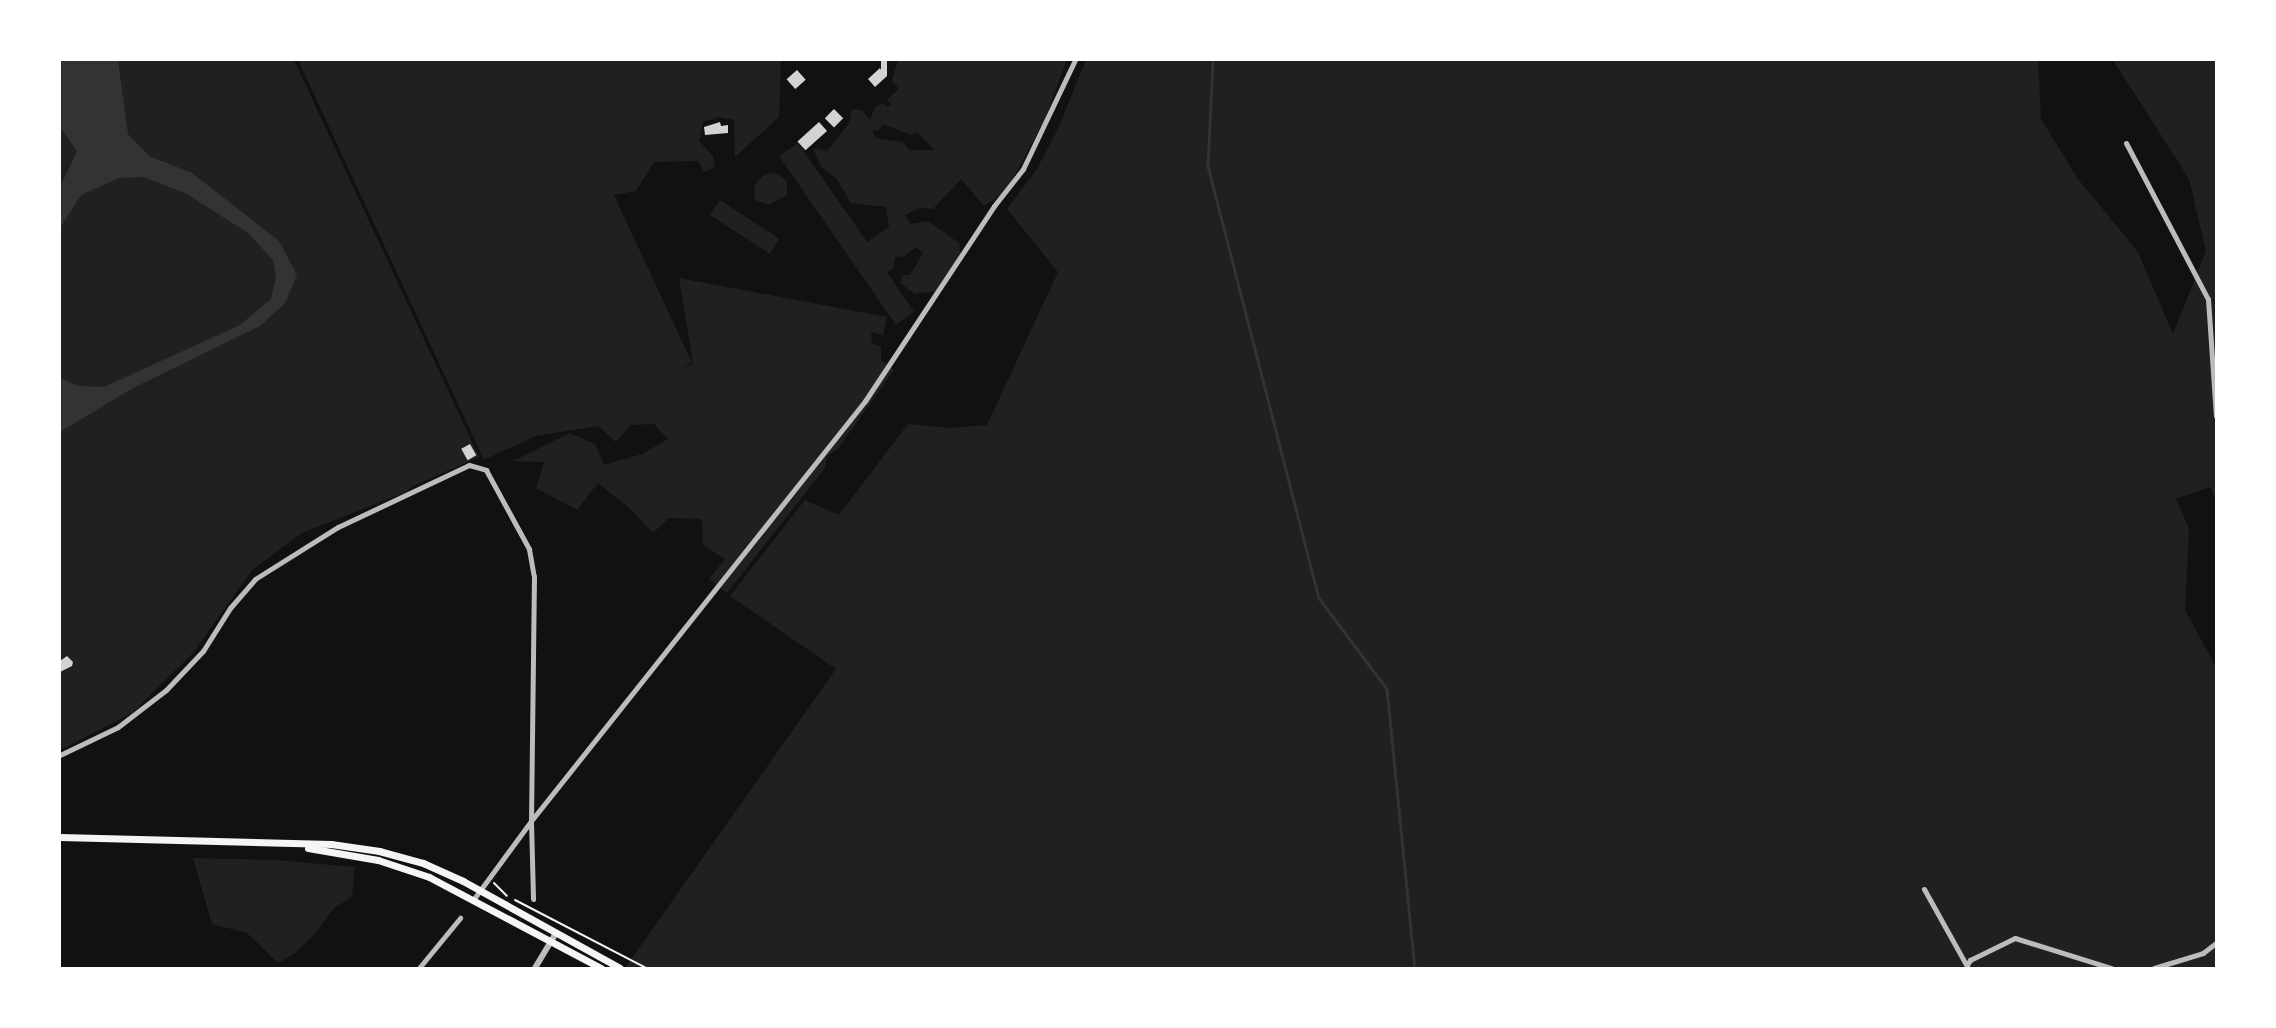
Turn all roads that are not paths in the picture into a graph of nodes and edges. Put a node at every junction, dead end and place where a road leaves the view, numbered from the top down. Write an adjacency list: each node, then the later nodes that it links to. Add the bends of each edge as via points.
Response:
1 (1075, 60): 5 (street, via 1023,169 865,401)
2 (2126, 143): 3 (street, via 2207,299)
3 (2217, 415)
4 (60, 755): 5 (street, via 118,727 166,690 255,579 338,527 469,464 486,470 529,550 534,576)
5 (531, 821): 9 (street); 10 (street)
6 (60, 836): 7 (main road)
7 (294, 845): 9 (main road, via 379,851 433,867); 11 (main road, via 378,860 419,873)
8 (1924, 889): 15 (street)
9 (479, 891): 11 (street); 13 (main road)
10 (533, 899)
11 (473, 900): 13 (main road)
12 (460, 918): 16 (street)
13 (553, 938): 17 (street); 18 (main road); 19 (main road)
14 (2217, 943): 21 (street, via 2203,953)
15 (1967, 967): 20 (street, via 1980,954 2015,938)
16 (419, 968)
17 (535, 968)
18 (601, 968)
19 (620, 968)
20 (2111, 968)
21 (2154, 968)

